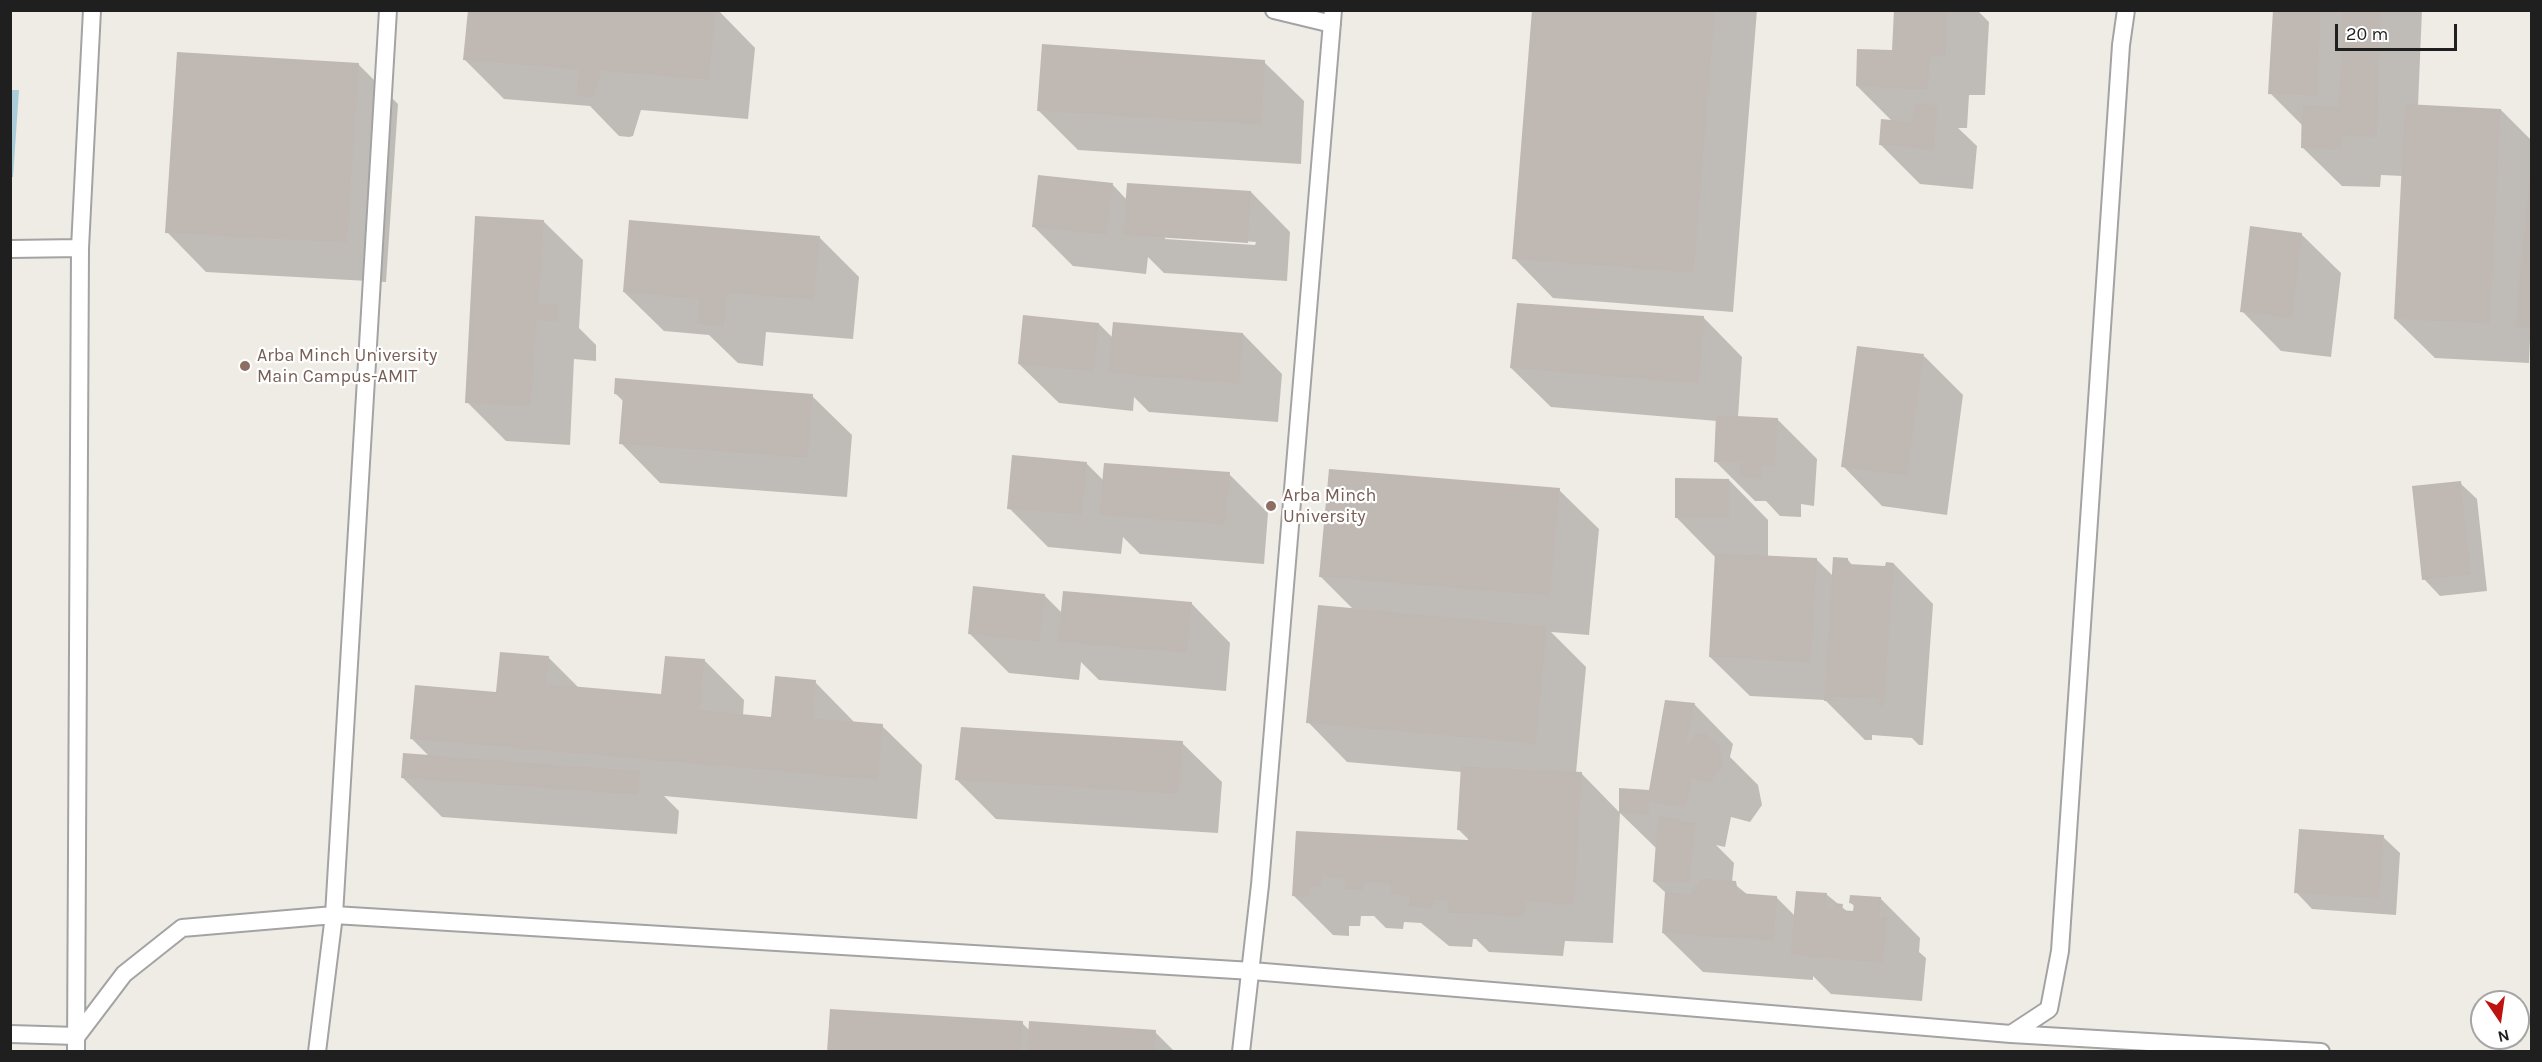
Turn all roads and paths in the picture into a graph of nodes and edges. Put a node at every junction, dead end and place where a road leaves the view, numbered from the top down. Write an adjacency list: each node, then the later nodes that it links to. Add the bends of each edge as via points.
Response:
1 (92, 10): 6 (lane)
2 (388, 10): 8 (lane)
3 (1274, 10): 5 (lane)
4 (2126, 10): 11 (lane, via 2060,951 2049,1009)
5 (1332, 17): 9 (lane)
6 (80, 248): 7 (lane); 12 (lane)
7 (10, 249)
8 (334, 915): 9 (lane); 12 (lane, via 182,928 124,974); 13 (lane)
9 (1252, 971): 11 (lane); 14 (lane)
10 (10, 1034): 12 (lane)
11 (2011, 1034): 15 (lane)
12 (76, 1044)
13 (317, 1052)
14 (1241, 1052)
15 (2321, 1052)

